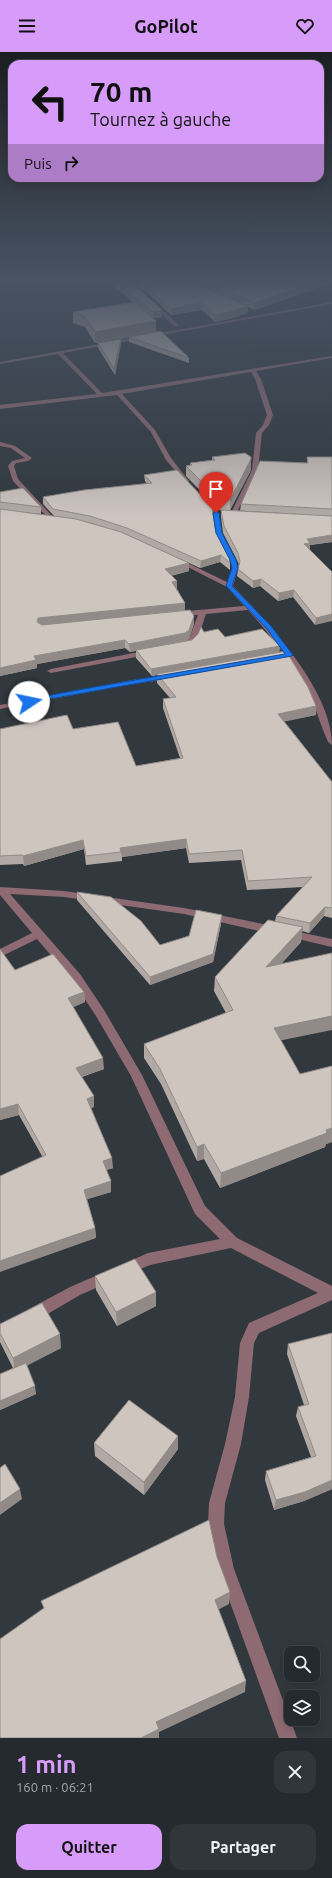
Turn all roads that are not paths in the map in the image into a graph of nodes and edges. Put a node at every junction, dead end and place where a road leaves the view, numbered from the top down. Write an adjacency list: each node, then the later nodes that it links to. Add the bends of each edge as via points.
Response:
1 (18, 360): 4 (street)
2 (66, 360): 7 (street)
3 (314, 360): 5 (street)
4 (0, 363)
5 (252, 369): 6 (street); 10 (street, via 270,415 259,433 256,470)
6 (118, 393): 7 (street); 10 (street, via 153,431 168,458 194,491)
7 (100, 395): 8 (street)
8 (0, 408)
9 (0, 444): 13 (street, via 13,447 29,458 14,462 11,466 15,480)
10 (225, 513): 11 (street); 16 (street, via 219,533 235,568)
11 (242, 514)
12 (36, 516): 13 (street)
13 (50, 517): 14 (street)
14 (58, 519)
15 (168, 555): 16 (street)
16 (229, 586): 17 (street)
17 (249, 608): 18 (street); 25 (street, via 269,628 310,689)
18 (203, 612): 19 (street); 20 (street, via 193,640 189,644)
19 (172, 615)
20 (175, 647)
21 (160, 650): 22 (street)
22 (51, 670)
23 (181, 675): 24 (street)
24 (0, 707)
25 (332, 742)
26 (1, 890): 27 (street); 28 (street, via 64,894 184,911)
27 (39, 934): 29 (street); 30 (street, via 76,977 117,1040 200,1210)
28 (332, 943)
29 (0, 953)
30 (232, 1242): 31 (street); 32 (street, via 148,1259 75,1292)
31 (332, 1293): 33 (street, via 254,1328 250,1334 241,1405 217,1503 216,1524 226,1569)
32 (20, 1321)
33 (288, 1738)

